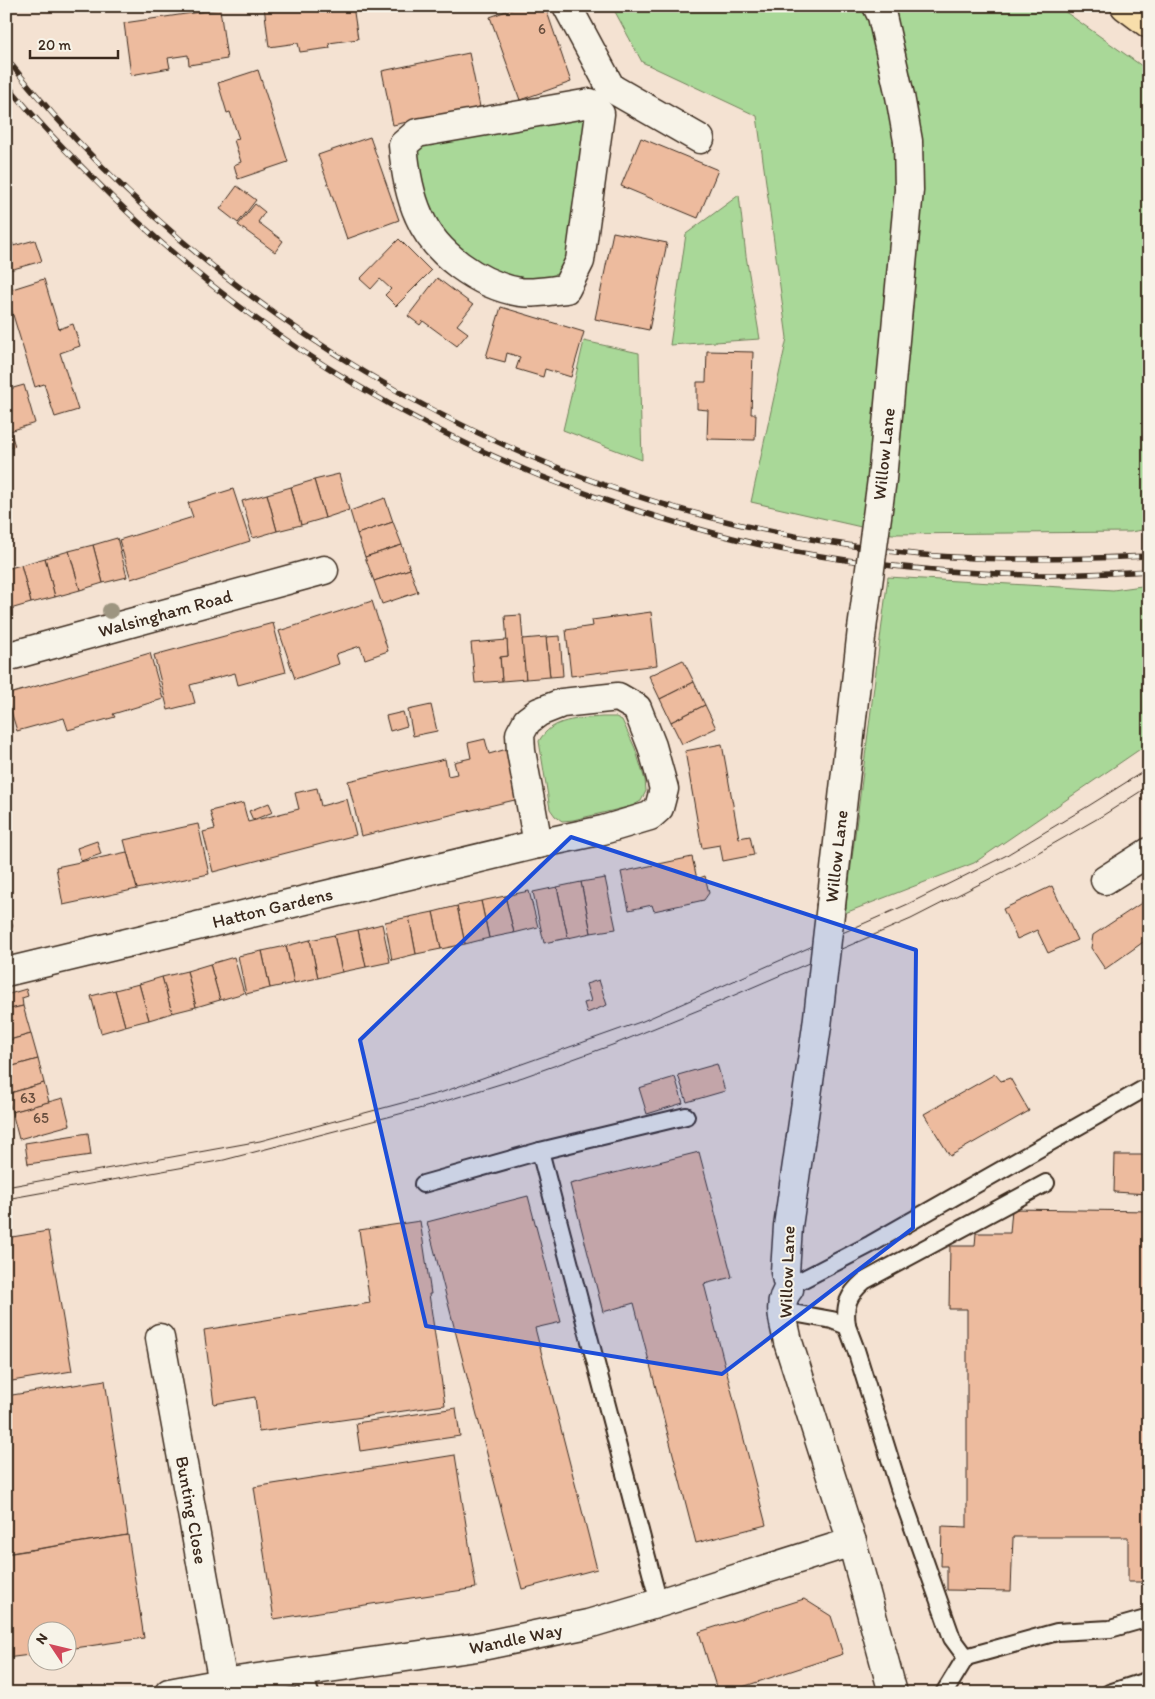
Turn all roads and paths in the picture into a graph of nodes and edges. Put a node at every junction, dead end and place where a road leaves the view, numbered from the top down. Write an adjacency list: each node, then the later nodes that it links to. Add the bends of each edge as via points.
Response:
1 (567, 6): 5 (street)
2 (878, 6): 19 (street, Willow Lane, bridge, via 902,105 908,141 909,190 882,479 817,1026 788,1226)
3 (1125, 6): 4 (main road)
4 (1149, 24)
5 (612, 88): 6 (street); 7 (street)
6 (594, 108): 6 (street, via 600,114 580,261 566,289 521,292 485,281 458,265 437,244 419,217 405,172 403,145 417,133 590,103)
7 (700, 139)
8 (324, 570): 9 (street, Walsingham Road)
9 (6, 656)
10 (538, 844): 10 (street, Hatton Gardens, via 521,751 520,734 527,721 539,712 562,703 618,697 629,701 637,708 652,746 664,789 659,808 650,816 603,830); 13 (street, Hatton Gardens)
11 (1149, 852): 12 (street)
12 (1105, 880)
13 (6, 972)
14 (1149, 1086): 19 (lane, via 796,1283)
15 (686, 1116): 16 (lane)
16 (540, 1151): 18 (lane); 23 (lane)
17 (1046, 1183): 20 (lane, via 864,1281 847,1303)
18 (423, 1184)
19 (786, 1300): 20 (lane); 22 (street, Willow Lane, via 788,1342)
20 (847, 1326): 25 (lane, via 952,1638)
21 (160, 1338): 28 (street, Bunting Close)
22 (852, 1542): 23 (street, Wandle Way); 30 (street, Willow Lane)
23 (660, 1603): 27 (street, Wandle Way, via 588,1624)
24 (1149, 1618): 25 (lane, via 1110,1629 1057,1632)
25 (966, 1657): 31 (lane)
26 (1149, 1680): 32 (lane)
27 (307, 1682): 28 (street, Wandle Way)
28 (223, 1683): 29 (street, Wandle Way)
29 (169, 1693)
30 (893, 1693)
31 (944, 1693)
32 (1109, 1693)

